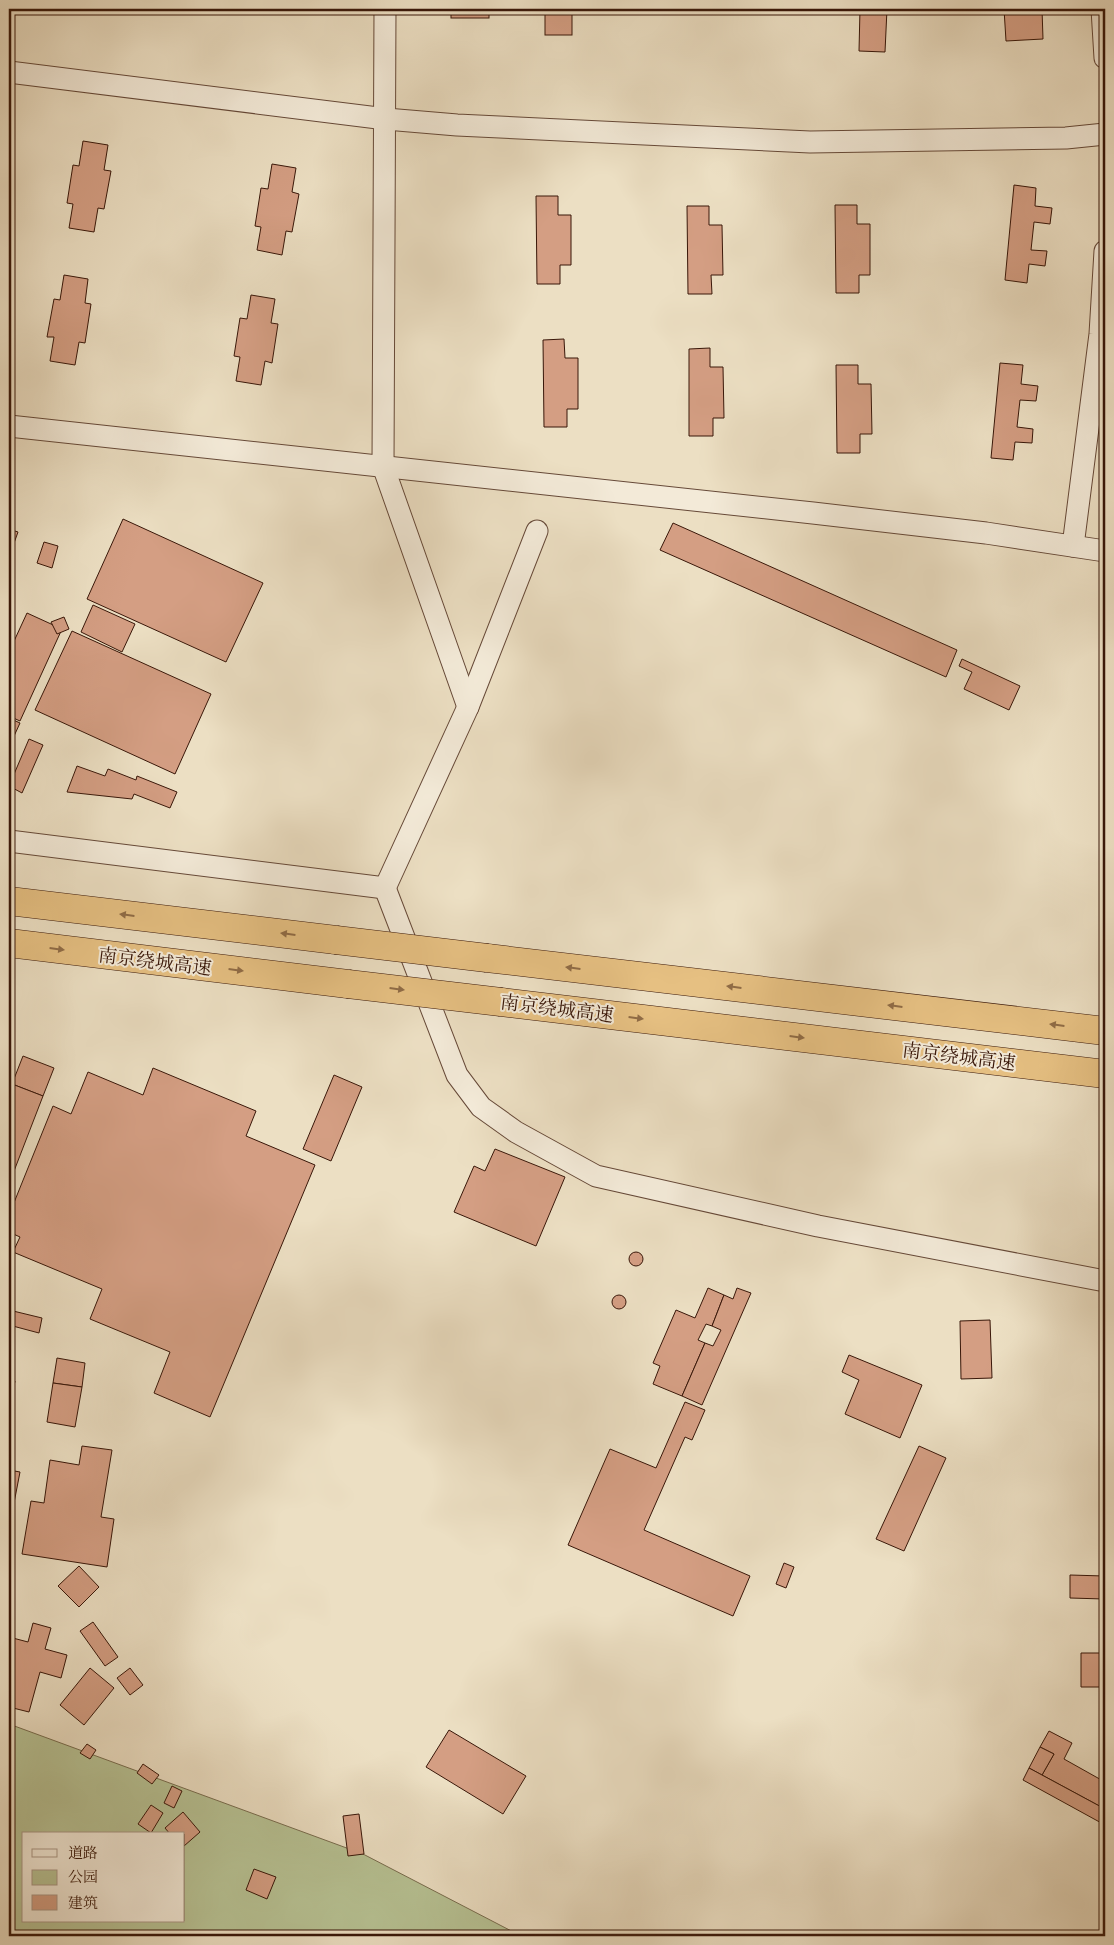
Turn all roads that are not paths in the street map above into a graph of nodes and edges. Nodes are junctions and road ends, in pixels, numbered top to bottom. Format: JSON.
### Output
{"nodes":[{"id":1,"x":385,"y":9,"type":"edge"},
{"id":2,"x":1102,"y":9,"type":"edge"},
{"id":3,"x":1105,"y":58,"type":"edge"},
{"id":4,"x":9,"y":72,"type":"edge"},
{"id":5,"x":386,"y":119,"type":"junction"},
{"id":6,"x":1105,"y":134,"type":"edge"},
{"id":7,"x":1105,"y":252,"type":"edge"},
{"id":8,"x":9,"y":426,"type":"edge"},
{"id":9,"x":383,"y":466,"type":"junction"},
{"id":10,"x":537,"y":531,"type":"dead end"},
{"id":11,"x":1073,"y":546,"type":"junction"},
{"id":12,"x":1105,"y":551,"type":"edge"},
{"id":13,"x":468,"y":707,"type":"junction"},
{"id":14,"x":9,"y":841,"type":"edge"},
{"id":15,"x":385,"y":888,"type":"junction"},
{"id":16,"x":9,"y":901,"type":"edge"},
{"id":17,"x":9,"y":943,"type":"edge"},
{"id":18,"x":1105,"y":1031,"type":"edge"},
{"id":19,"x":1105,"y":1074,"type":"edge"},
{"id":20,"x":1105,"y":1280,"type":"edge"}],
"edges":[{"from":1,"to":5,"type":"street"},
{"from":2,"to":3,"type":"street"},
{"from":4,"to":5,"type":"street"},
{"from":5,"to":6,"type":"street"},
{"from":5,"to":9,"type":"street"},
{"from":7,"to":11,"type":"street"},
{"from":8,"to":9,"type":"street"},
{"from":9,"to":11,"type":"street"},
{"from":9,"to":13,"type":"street"},
{"from":10,"to":13,"type":"street"},
{"from":11,"to":12,"type":"street"},
{"from":13,"to":15,"type":"street"},
{"from":14,"to":15,"type":"street"},
{"from":15,"to":20,"type":"street"},
{"from":18,"to":16,"type":"highway","one_way":true,"bridge":true},
{"from":17,"to":19,"type":"highway","name":"南京绕城高速","one_way":true,"bridge":true}]}
